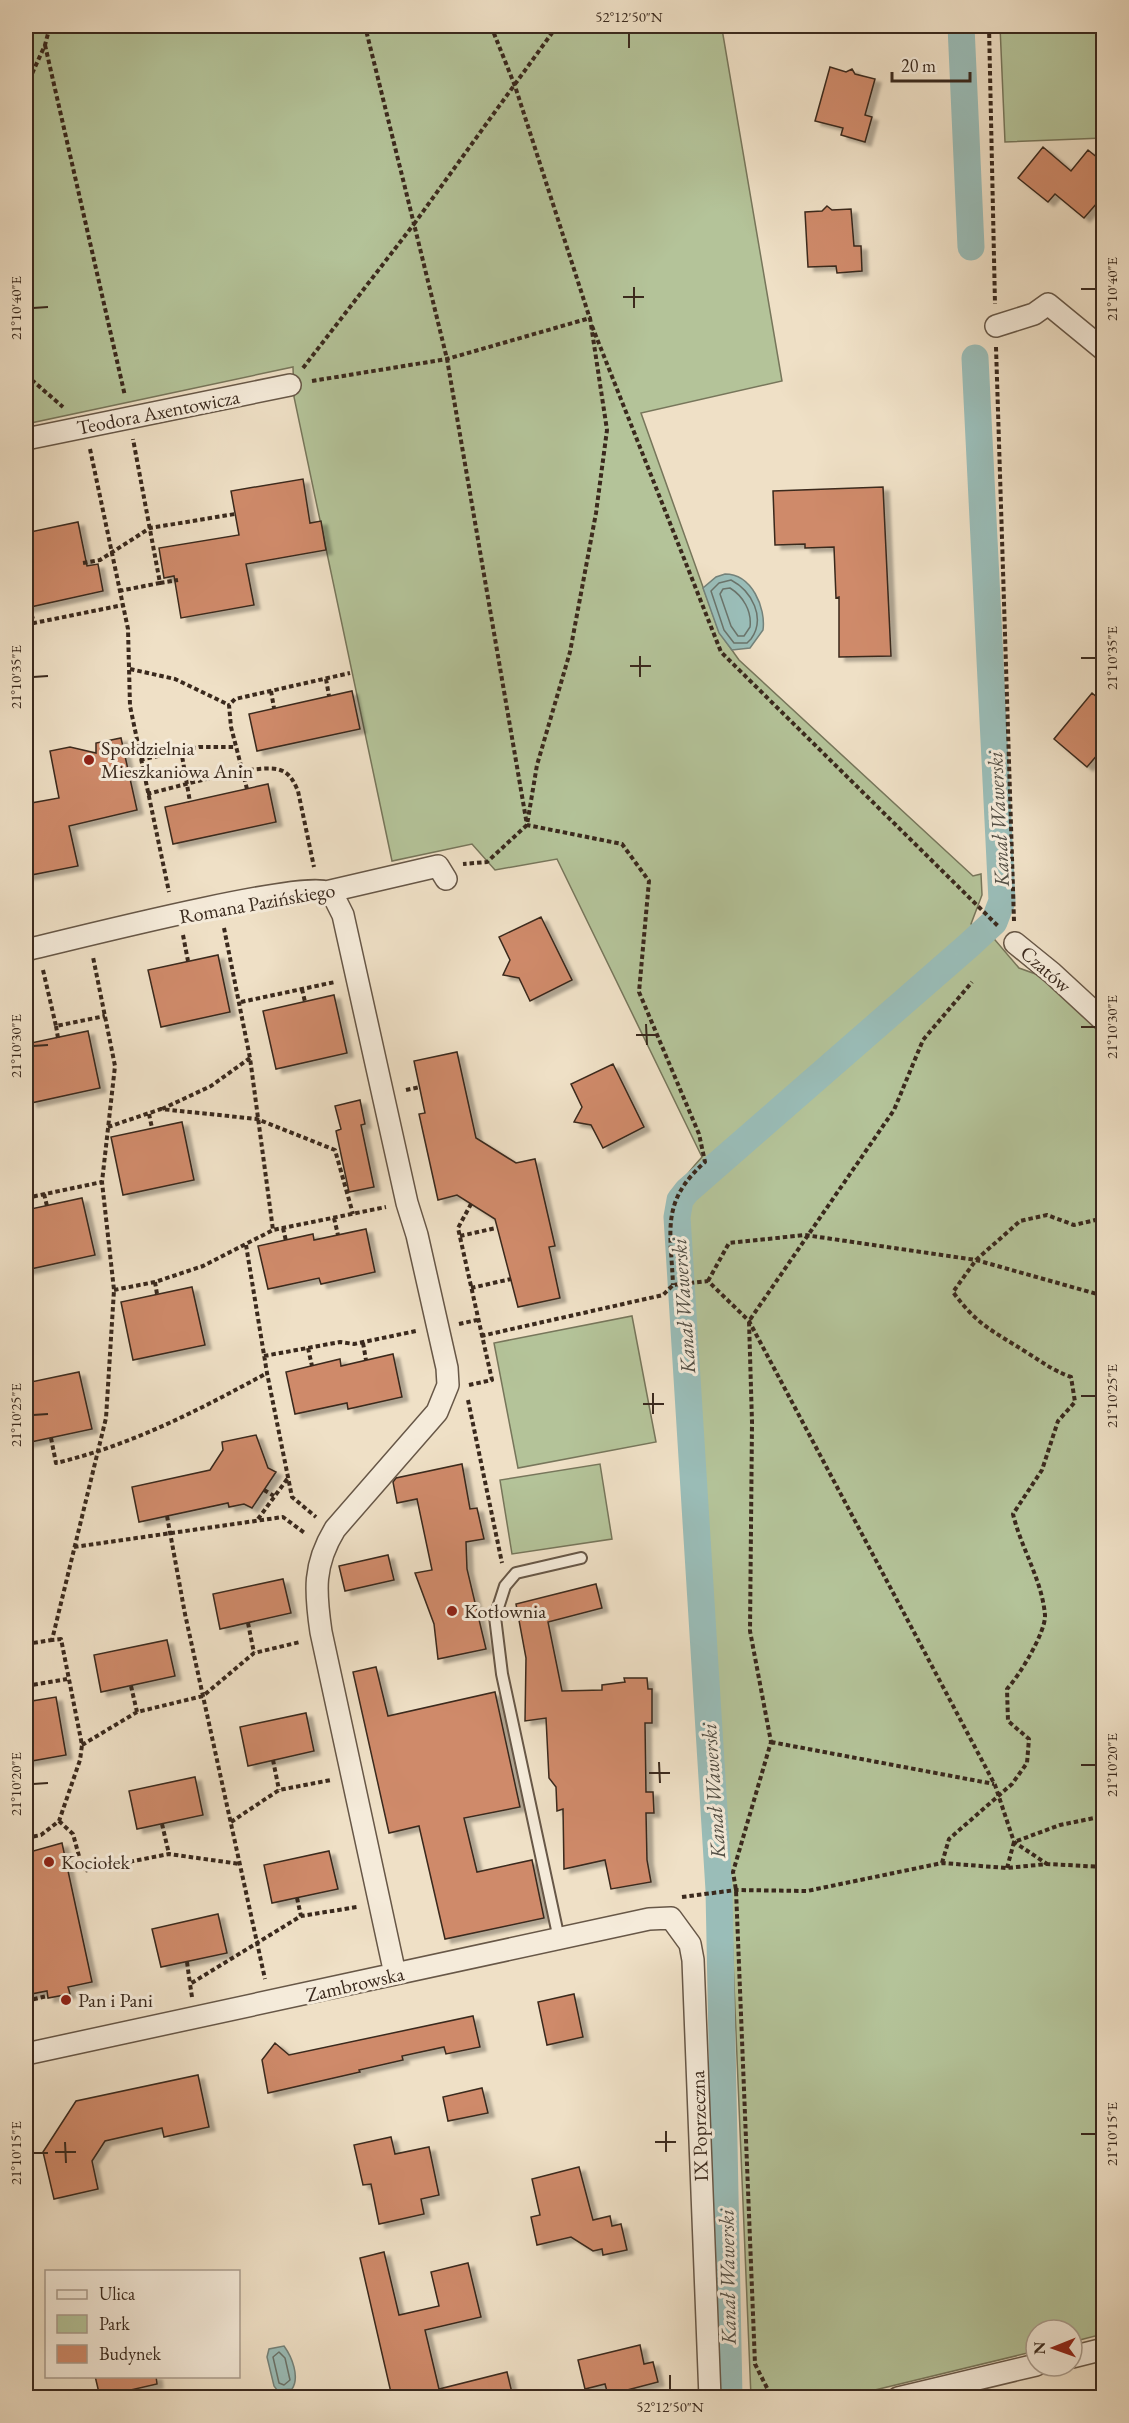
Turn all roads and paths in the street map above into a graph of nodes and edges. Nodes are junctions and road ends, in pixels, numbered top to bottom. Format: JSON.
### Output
{"nodes":[{"id":1,"x":50,"y":26,"type":"edge"},
{"id":2,"x":364,"y":26,"type":"edge"},
{"id":3,"x":491,"y":26,"type":"edge"},
{"id":4,"x":557,"y":26,"type":"edge"},
{"id":5,"x":989,"y":26,"type":"edge"},
{"id":6,"x":45,"y":45,"type":"junction"},
{"id":7,"x":515,"y":86,"type":"junction"},
{"id":8,"x":26,"y":87,"type":"edge"},
{"id":9,"x":414,"y":224,"type":"junction"},
{"id":10,"x":590,"y":318,"type":"junction"},
{"id":11,"x":996,"y":326,"type":"junction"},
{"id":12,"x":1104,"y":350,"type":"edge"},
{"id":13,"x":447,"y":359,"type":"junction"},
{"id":14,"x":26,"y":375,"type":"edge"},
{"id":15,"x":291,"y":385,"type":"junction"},
{"id":16,"x":130,"y":419,"type":"junction"},
{"id":17,"x":85,"y":427,"type":"junction"},
{"id":18,"x":26,"y":439,"type":"edge"},
{"id":19,"x":235,"y":514,"type":"dead end"},
{"id":20,"x":150,"y":528,"type":"junction"},
{"id":21,"x":111,"y":552,"type":"junction"},
{"id":22,"x":83,"y":563,"type":"dead end"},
{"id":23,"x":178,"y":580,"type":"dead end"},
{"id":24,"x":160,"y":583,"type":"junction"},
{"id":25,"x":119,"y":591,"type":"junction"},
{"id":26,"x":123,"y":605,"type":"junction"},
{"id":27,"x":26,"y":613,"type":"edge"},
{"id":28,"x":130,"y":669,"type":"junction"},
{"id":29,"x":350,"y":673,"type":"dead end"},
{"id":30,"x":326,"y":679,"type":"junction"},
{"id":31,"x":271,"y":691,"type":"junction"},
{"id":32,"x":329,"y":696,"type":"dead end"},
{"id":33,"x":229,"y":705,"type":"junction"},
{"id":34,"x":274,"y":708,"type":"dead end"},
{"id":35,"x":235,"y":747,"type":"junction"},
{"id":36,"x":181,"y":750,"type":"junction"},
{"id":37,"x":140,"y":759,"type":"junction"},
{"id":38,"x":242,"y":773,"type":"junction"},
{"id":39,"x":143,"y":775,"type":"junction"},
{"id":40,"x":122,"y":779,"type":"dead end"},
{"id":41,"x":187,"y":785,"type":"junction"},
{"id":42,"x":246,"y":789,"type":"dead end"},
{"id":43,"x":147,"y":794,"type":"junction"},
{"id":44,"x":190,"y":802,"type":"dead end"},
{"id":45,"x":527,"y":825,"type":"junction"},
{"id":46,"x":442,"y":873,"type":"joint"},
{"id":47,"x":322,"y":890,"type":"junction"},
{"id":48,"x":219,"y":907,"type":"junction"},
{"id":49,"x":174,"y":916,"type":"junction"},
{"id":50,"x":89,"y":936,"type":"junction"},
{"id":51,"x":1015,"y":943,"type":"junction"},
{"id":52,"x":32,"y":949,"type":"edge"},
{"id":53,"x":357,"y":977,"type":"junction"},
{"id":54,"x":972,"y":982,"type":"dead end"},
{"id":55,"x":302,"y":989,"type":"junction"},
{"id":56,"x":241,"y":1002,"type":"junction"},
{"id":57,"x":305,"y":1002,"type":"dead end"},
{"id":58,"x":105,"y":1016,"type":"junction"},
{"id":59,"x":1104,"y":1021,"type":"edge"},
{"id":60,"x":56,"y":1026,"type":"junction"},
{"id":61,"x":58,"y":1038,"type":"dead end"},
{"id":62,"x":250,"y":1058,"type":"junction"},
{"id":63,"x":161,"y":1109,"type":"junction"},
{"id":64,"x":149,"y":1114,"type":"junction"},
{"id":65,"x":257,"y":1119,"type":"junction"},
{"id":66,"x":108,"y":1127,"type":"junction"},
{"id":67,"x":153,"y":1128,"type":"dead end"},
{"id":68,"x":102,"y":1182,"type":"junction"},
{"id":69,"x":44,"y":1194,"type":"junction"},
{"id":70,"x":26,"y":1198,"type":"edge"},
{"id":71,"x":407,"y":1203,"type":"junction"},
{"id":72,"x":471,"y":1204,"type":"dead end"},
{"id":73,"x":47,"y":1206,"type":"dead end"},
{"id":74,"x":352,"y":1214,"type":"junction"},
{"id":75,"x":334,"y":1218,"type":"junction"},
{"id":76,"x":1104,"y":1218,"type":"edge"},
{"id":77,"x":283,"y":1228,"type":"junction"},
{"id":78,"x":496,"y":1228,"type":"dead end"},
{"id":79,"x":273,"y":1230,"type":"junction"},
{"id":80,"x":338,"y":1235,"type":"dead end"},
{"id":81,"x":805,"y":1235,"type":"junction"},
{"id":82,"x":460,"y":1236,"type":"junction"},
{"id":83,"x":285,"y":1240,"type":"dead end"},
{"id":84,"x":246,"y":1245,"type":"junction"},
{"id":85,"x":976,"y":1260,"type":"junction"},
{"id":86,"x":511,"y":1279,"type":"dead end"},
{"id":87,"x":708,"y":1281,"type":"junction"},
{"id":88,"x":155,"y":1282,"type":"junction"},
{"id":89,"x":673,"y":1285,"type":"junction"},
{"id":90,"x":471,"y":1288,"type":"junction"},
{"id":91,"x":114,"y":1290,"type":"junction"},
{"id":92,"x":157,"y":1294,"type":"dead end"},
{"id":93,"x":1104,"y":1296,"type":"edge"},
{"id":94,"x":477,"y":1320,"type":"junction"},
{"id":95,"x":749,"y":1321,"type":"junction"},
{"id":96,"x":439,"y":1328,"type":"junction"},
{"id":97,"x":481,"y":1336,"type":"junction"},
{"id":98,"x":363,"y":1342,"type":"junction"},
{"id":99,"x":308,"y":1348,"type":"junction"},
{"id":100,"x":264,"y":1356,"type":"junction"},
{"id":101,"x":366,"y":1360,"type":"dead end"},
{"id":102,"x":312,"y":1366,"type":"dead end"},
{"id":103,"x":267,"y":1373,"type":"junction"},
{"id":104,"x":456,"y":1388,"type":"junction"},
{"id":105,"x":51,"y":1438,"type":"dead end"},
{"id":106,"x":98,"y":1454,"type":"junction"},
{"id":107,"x":289,"y":1477,"type":"junction"},
{"id":108,"x":264,"y":1490,"type":"dead end"},
{"id":109,"x":274,"y":1496,"type":"junction"},
{"id":110,"x":167,"y":1516,"type":"dead end"},
{"id":111,"x":258,"y":1520,"type":"junction"},
{"id":112,"x":322,"y":1520,"type":"dead end"},
{"id":113,"x":170,"y":1534,"type":"junction"},
{"id":114,"x":311,"y":1538,"type":"dead end"},
{"id":115,"x":74,"y":1547,"type":"junction"},
{"id":116,"x":581,"y":1558,"type":"dead end"},
{"id":117,"x":506,"y":1585,"type":"junction"},
{"id":118,"x":248,"y":1623,"type":"dead end"},
{"id":119,"x":52,"y":1640,"type":"junction"},
{"id":120,"x":311,"y":1640,"type":"dead end"},
{"id":121,"x":26,"y":1644,"type":"edge"},
{"id":122,"x":254,"y":1653,"type":"junction"},
{"id":123,"x":67,"y":1679,"type":"junction"},
{"id":124,"x":26,"y":1686,"type":"edge"},
{"id":125,"x":131,"y":1686,"type":"dead end"},
{"id":126,"x":26,"y":1691,"type":"edge"},
{"id":127,"x":203,"y":1696,"type":"junction"},
{"id":128,"x":28,"y":1702,"type":"dead end"},
{"id":129,"x":137,"y":1712,"type":"junction"},
{"id":130,"x":771,"y":1742,"type":"junction"},
{"id":131,"x":82,"y":1745,"type":"junction"},
{"id":132,"x":273,"y":1760,"type":"dead end"},
{"id":133,"x":340,"y":1778,"type":"dead end"},
{"id":134,"x":995,"y":1785,"type":"junction"},
{"id":135,"x":279,"y":1790,"type":"junction"},
{"id":136,"x":998,"y":1796,"type":"junction"},
{"id":137,"x":1104,"y":1816,"type":"edge"},
{"id":138,"x":59,"y":1821,"type":"junction"},
{"id":139,"x":231,"y":1822,"type":"junction"},
{"id":140,"x":162,"y":1824,"type":"dead end"},
{"id":141,"x":26,"y":1839,"type":"edge"},
{"id":142,"x":1014,"y":1842,"type":"junction"},
{"id":143,"x":169,"y":1854,"type":"junction"},
{"id":144,"x":942,"y":1863,"type":"junction"},
{"id":145,"x":240,"y":1864,"type":"junction"},
{"id":146,"x":1047,"y":1864,"type":"junction"},
{"id":147,"x":1104,"y":1867,"type":"edge"},
{"id":148,"x":1007,"y":1868,"type":"junction"},
{"id":149,"x":736,"y":1890,"type":"junction"},
{"id":150,"x":703,"y":1894,"type":"dead end"},
{"id":151,"x":297,"y":1898,"type":"dead end"},
{"id":152,"x":358,"y":1907,"type":"dead end"},
{"id":153,"x":301,"y":1916,"type":"junction"},
{"id":154,"x":681,"y":1928,"type":"joint"},
{"id":155,"x":559,"y":1939,"type":"junction"},
{"id":156,"x":258,"y":1944,"type":"junction"},
{"id":157,"x":187,"y":1962,"type":"dead end"},
{"id":158,"x":395,"y":1974,"type":"junction"},
{"id":159,"x":190,"y":1984,"type":"junction"},
{"id":160,"x":47,"y":1996,"type":"dead end"},
{"id":161,"x":26,"y":2001,"type":"edge"},
{"id":162,"x":269,"y":2003,"type":"junction"},
{"id":163,"x":196,"y":2018,"type":"junction"},
{"id":164,"x":26,"y":2054,"type":"edge"},
{"id":165,"x":1104,"y":2349,"type":"edge"},
{"id":166,"x":1084,"y":2353,"type":"edge"},
{"id":167,"x":1024,"y":2368,"type":"edge"},
{"id":168,"x":767,"y":2388,"type":"dead end"},
{"id":169,"x":711,"y":2397,"type":"edge"},
{"id":170,"x":898,"y":2397,"type":"edge"}],
"edges":[{"from":1,"to":6,"type":"path"},
{"from":2,"to":9,"type":"path"},
{"from":3,"to":7,"type":"path"},
{"from":4,"to":7,"type":"path"},
{"from":5,"to":11,"type":"path"},
{"from":6,"to":8,"type":"path"},
{"from":6,"to":16,"type":"path"},
{"from":7,"to":9,"type":"path"},
{"from":7,"to":10,"type":"path"},
{"from":9,"to":13,"type":"path"},
{"from":9,"to":15,"type":"path"},
{"from":10,"to":13,"type":"path"},
{"from":10,"to":45,"type":"path"},
{"from":10,"to":51,"type":"path"},
{"from":11,"to":12,"type":"street"},
{"from":11,"to":51,"type":"path"},
{"from":13,"to":15,"type":"path"},
{"from":13,"to":45,"type":"path"},
{"from":14,"to":17,"type":"path"},
{"from":15,"to":16,"type":"street","name":"Teodora Axentowicza"},
{"from":16,"to":17,"type":"street","name":"Teodora Axentowicza"},
{"from":16,"to":20,"type":"path"},
{"from":17,"to":18,"type":"street","name":"Teodora Axentowicza"},
{"from":17,"to":21,"type":"path"},
{"from":19,"to":20,"type":"path"},
{"from":20,"to":21,"type":"path"},
{"from":20,"to":24,"type":"path"},
{"from":21,"to":22,"type":"path"},
{"from":21,"to":25,"type":"path"},
{"from":23,"to":24,"type":"path"},
{"from":24,"to":25,"type":"path"},
{"from":25,"to":26,"type":"path"},
{"from":26,"to":27,"type":"path"},
{"from":26,"to":28,"type":"path"},
{"from":28,"to":33,"type":"path"},
{"from":28,"to":37,"type":"path"},
{"from":29,"to":30,"type":"path"},
{"from":30,"to":31,"type":"path"},
{"from":30,"to":32,"type":"path"},
{"from":31,"to":33,"type":"path"},
{"from":31,"to":34,"type":"path"},
{"from":33,"to":35,"type":"path"},
{"from":35,"to":36,"type":"path"},
{"from":35,"to":38,"type":"path"},
{"from":36,"to":37,"type":"path"},
{"from":36,"to":41,"type":"path"},
{"from":37,"to":39,"type":"path"},
{"from":38,"to":41,"type":"path"},
{"from":38,"to":42,"type":"path"},
{"from":38,"to":47,"type":"path"},
{"from":39,"to":40,"type":"path"},
{"from":39,"to":43,"type":"path"},
{"from":41,"to":43,"type":"path"},
{"from":41,"to":44,"type":"path"},
{"from":43,"to":49,"type":"path"},
{"from":45,"to":46,"type":"path"},
{"from":45,"to":89,"type":"path"},
{"from":46,"to":47,"type":"street","name":"Romana Pazińskiego"},
{"from":47,"to":48,"type":"street","name":"Romana Pazińskiego"},
{"from":47,"to":53,"type":"street"},
{"from":48,"to":49,"type":"street","name":"Romana Pazińskiego"},
{"from":48,"to":56,"type":"path"},
{"from":49,"to":50,"type":"street","name":"Romana Pazińskiego"},
{"from":50,"to":52,"type":"street","name":"Romana Pazińskiego"},
{"from":50,"to":58,"type":"path"},
{"from":51,"to":59,"type":"street","name":"Czatów"},
{"from":52,"to":60,"type":"path"},
{"from":53,"to":55,"type":"path"},
{"from":53,"to":71,"type":"street"},
{"from":54,"to":81,"type":"path"},
{"from":55,"to":56,"type":"path"},
{"from":55,"to":57,"type":"path"},
{"from":56,"to":62,"type":"path"},
{"from":58,"to":60,"type":"path"},
{"from":58,"to":66,"type":"path"},
{"from":60,"to":61,"type":"path"},
{"from":62,"to":63,"type":"path"},
{"from":62,"to":65,"type":"path"},
{"from":63,"to":64,"type":"path"},
{"from":63,"to":65,"type":"path"},
{"from":64,"to":66,"type":"path"},
{"from":64,"to":67,"type":"path"},
{"from":65,"to":74,"type":"path"},
{"from":65,"to":79,"type":"path"},
{"from":66,"to":68,"type":"path"},
{"from":68,"to":69,"type":"path"},
{"from":68,"to":91,"type":"path"},
{"from":69,"to":70,"type":"path"},
{"from":69,"to":73,"type":"path"},
{"from":71,"to":74,"type":"path"},
{"from":71,"to":96,"type":"street"},
{"from":72,"to":82,"type":"path"},
{"from":74,"to":75,"type":"path"},
{"from":75,"to":77,"type":"path"},
{"from":75,"to":80,"type":"path"},
{"from":76,"to":85,"type":"path"},
{"from":77,"to":79,"type":"path"},
{"from":77,"to":83,"type":"path"},
{"from":78,"to":82,"type":"path"},
{"from":79,"to":84,"type":"path"},
{"from":81,"to":85,"type":"path"},
{"from":81,"to":87,"type":"path"},
{"from":81,"to":95,"type":"path"},
{"from":82,"to":90,"type":"path"},
{"from":84,"to":88,"type":"path"},
{"from":84,"to":100,"type":"path"},
{"from":85,"to":93,"type":"path"},
{"from":85,"to":136,"type":"path"},
{"from":86,"to":90,"type":"path"},
{"from":87,"to":89,"type":"path"},
{"from":87,"to":95,"type":"path"},
{"from":88,"to":91,"type":"path"},
{"from":88,"to":92,"type":"path"},
{"from":89,"to":97,"type":"path"},
{"from":90,"to":94,"type":"path"},
{"from":91,"to":106,"type":"path"},
{"from":94,"to":96,"type":"path"},
{"from":94,"to":97,"type":"path"},
{"from":95,"to":130,"type":"path"},
{"from":95,"to":134,"type":"path"},
{"from":96,"to":98,"type":"path"},
{"from":96,"to":104,"type":"street"},
{"from":97,"to":104,"type":"path"},
{"from":98,"to":99,"type":"path"},
{"from":98,"to":101,"type":"path"},
{"from":99,"to":100,"type":"path"},
{"from":99,"to":102,"type":"path"},
{"from":100,"to":103,"type":"path"},
{"from":103,"to":106,"type":"path"},
{"from":103,"to":107,"type":"path"},
{"from":104,"to":117,"type":"path"},
{"from":104,"to":158,"type":"street"},
{"from":105,"to":106,"type":"path"},
{"from":106,"to":115,"type":"path"},
{"from":107,"to":109,"type":"path"},
{"from":107,"to":112,"type":"path"},
{"from":108,"to":109,"type":"path"},
{"from":109,"to":111,"type":"path"},
{"from":110,"to":113,"type":"path"},
{"from":111,"to":113,"type":"path"},
{"from":111,"to":114,"type":"path"},
{"from":113,"to":115,"type":"path"},
{"from":113,"to":127,"type":"path"},
{"from":115,"to":119,"type":"path"},
{"from":116,"to":117,"type":"lane"},
{"from":117,"to":155,"type":"lane"},
{"from":118,"to":122,"type":"path"},
{"from":119,"to":121,"type":"path"},
{"from":119,"to":123,"type":"path"},
{"from":120,"to":122,"type":"path"},
{"from":122,"to":127,"type":"path"},
{"from":123,"to":124,"type":"path"},
{"from":123,"to":131,"type":"path"},
{"from":125,"to":129,"type":"path"},
{"from":126,"to":128,"type":"path"},
{"from":127,"to":129,"type":"path"},
{"from":127,"to":139,"type":"path"},
{"from":129,"to":131,"type":"path"},
{"from":130,"to":134,"type":"path"},
{"from":130,"to":149,"type":"path"},
{"from":131,"to":138,"type":"path"},
{"from":132,"to":135,"type":"path"},
{"from":133,"to":135,"type":"path"},
{"from":134,"to":136,"type":"path"},
{"from":135,"to":139,"type":"path"},
{"from":136,"to":142,"type":"path"},
{"from":136,"to":144,"type":"path"},
{"from":137,"to":142,"type":"path"},
{"from":138,"to":141,"type":"path"},
{"from":138,"to":143,"type":"path"},
{"from":139,"to":145,"type":"path"},
{"from":140,"to":143,"type":"path"},
{"from":142,"to":146,"type":"path"},
{"from":142,"to":148,"type":"path"},
{"from":143,"to":145,"type":"path"},
{"from":144,"to":148,"type":"path"},
{"from":144,"to":149,"type":"path"},
{"from":145,"to":156,"type":"path"},
{"from":146,"to":147,"type":"path"},
{"from":146,"to":148,"type":"path"},
{"from":149,"to":150,"type":"path"},
{"from":149,"to":168,"type":"path"},
{"from":151,"to":153,"type":"path"},
{"from":152,"to":153,"type":"path"},
{"from":153,"to":156,"type":"path"},
{"from":154,"to":155,"type":"street","name":"Zambrowska"},
{"from":154,"to":169,"type":"street","name":"IX Poprzeczna"},
{"from":155,"to":158,"type":"street","name":"Zambrowska"},
{"from":156,"to":159,"type":"path"},
{"from":156,"to":162,"type":"path"},
{"from":157,"to":159,"type":"path"},
{"from":158,"to":162,"type":"street","name":"Zambrowska"},
{"from":159,"to":163,"type":"path"},
{"from":160,"to":161,"type":"path"},
{"from":162,"to":163,"type":"street","name":"Zambrowska"},
{"from":163,"to":164,"type":"street","name":"Zambrowska"},
{"from":165,"to":166,"type":"street"},
{"from":167,"to":170,"type":"street"}]}
